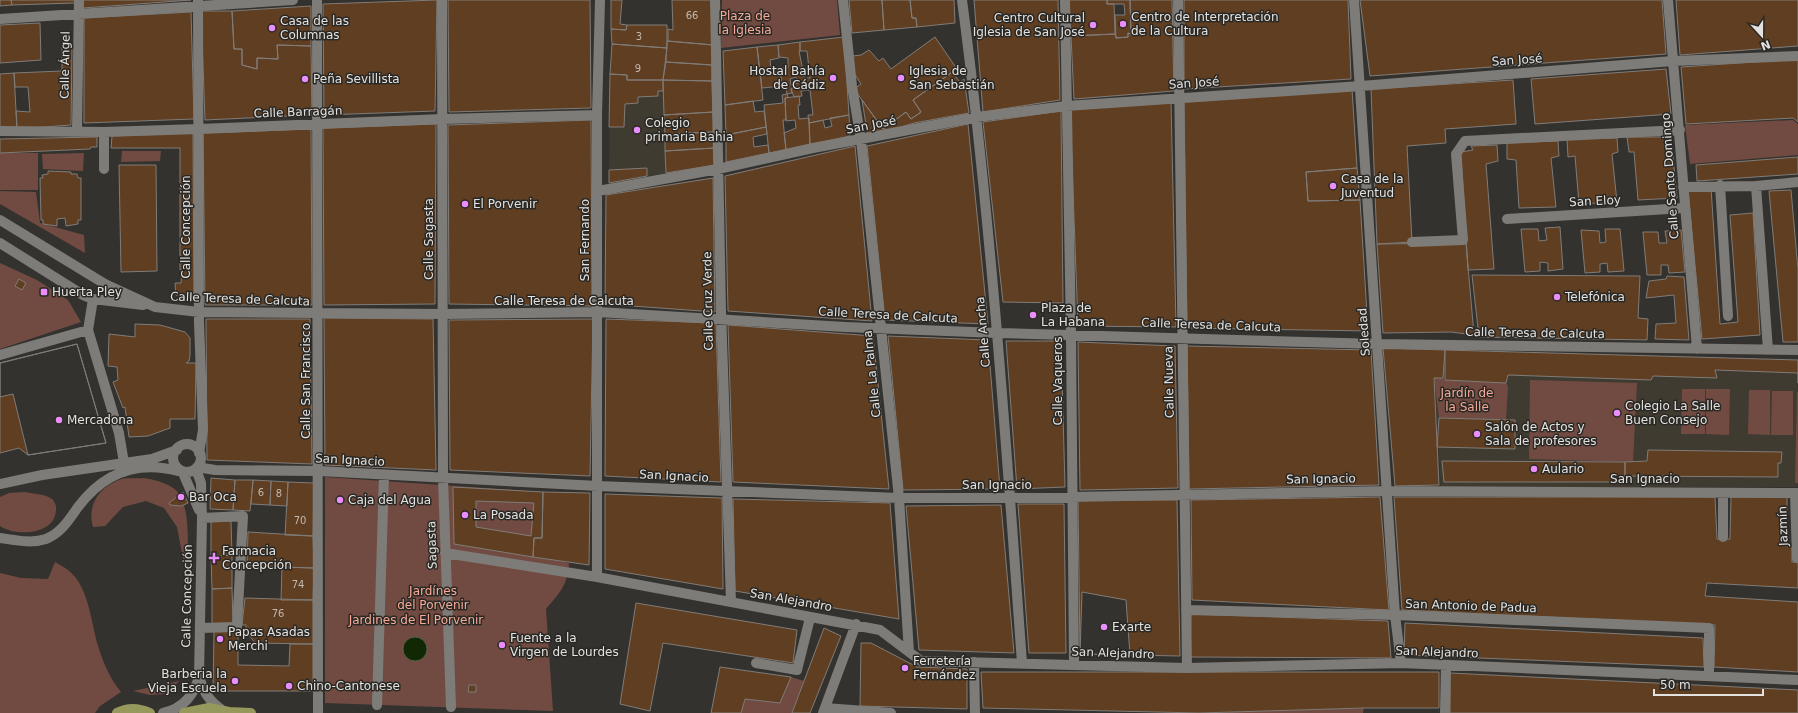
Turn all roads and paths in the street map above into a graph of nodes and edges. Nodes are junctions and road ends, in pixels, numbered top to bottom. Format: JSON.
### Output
{"nodes":[{"id":1,"x":79,"y":0,"type":"edge"},
{"id":2,"x":293,"y":0,"type":"edge"},
{"id":3,"x":317,"y":0,"type":"edge"},
{"id":4,"x":442,"y":0,"type":"edge"},
{"id":5,"x":600,"y":0,"type":"edge"},
{"id":6,"x":715,"y":0,"type":"edge"},
{"id":7,"x":843,"y":0,"type":"edge"},
{"id":8,"x":962,"y":0,"type":"edge"},
{"id":9,"x":1065,"y":0,"type":"edge"},
{"id":10,"x":1178,"y":0,"type":"edge"},
{"id":11,"x":1354,"y":0,"type":"edge"},
{"id":12,"x":1668,"y":0,"type":"edge"},
{"id":13,"x":198,"y":4,"type":"edge"},
{"id":14,"x":79,"y":15,"type":"junction"},
{"id":15,"x":0,"y":19,"type":"edge"},
{"id":16,"x":1798,"y":56,"type":"edge"},
{"id":17,"x":1673,"y":61,"type":"junction"},
{"id":18,"x":1361,"y":86,"type":"junction"},
{"id":19,"x":1178,"y":97,"type":"junction"},
{"id":20,"x":1066,"y":106,"type":"junction"},
{"id":21,"x":597,"y":115,"type":"junction"},
{"id":22,"x":977,"y":117,"type":"junction"},
{"id":23,"x":443,"y":119,"type":"junction"},
{"id":24,"x":317,"y":124,"type":"junction"},
{"id":25,"x":199,"y":129,"type":"junction"},
{"id":26,"x":77,"y":130,"type":"junction"},
{"id":27,"x":1680,"y":130,"type":"junction"},
{"id":28,"x":0,"y":131,"type":"edge"},
{"id":29,"x":104,"y":132,"type":"junction"},
{"id":30,"x":861,"y":140,"type":"junction"},
{"id":31,"x":104,"y":169,"type":"dead end"},
{"id":32,"x":718,"y":170,"type":"junction"},
{"id":33,"x":1798,"y":182,"type":"edge"},
{"id":34,"x":1720,"y":185,"type":"junction"},
{"id":35,"x":1756,"y":186,"type":"junction"},
{"id":36,"x":1683,"y":187,"type":"junction"},
{"id":37,"x":598,"y":190,"type":"junction"},
{"id":38,"x":1684,"y":208,"type":"junction"},
{"id":39,"x":1506,"y":218,"type":"dead end"},
{"id":40,"x":0,"y":220,"type":"edge"},
{"id":41,"x":1412,"y":242,"type":"dead end"},
{"id":42,"x":0,"y":243,"type":"edge"},
{"id":43,"x":93,"y":298,"type":"junction"},
{"id":44,"x":154,"y":307,"type":"junction"},
{"id":45,"x":200,"y":312,"type":"junction"},
{"id":46,"x":598,"y":312,"type":"junction"},
{"id":47,"x":318,"y":314,"type":"junction"},
{"id":48,"x":442,"y":314,"type":"junction"},
{"id":49,"x":1728,"y":316,"type":"dead end"},
{"id":50,"x":722,"y":319,"type":"junction"},
{"id":51,"x":880,"y":329,"type":"junction"},
{"id":52,"x":88,"y":330,"type":"junction"},
{"id":53,"x":996,"y":333,"type":"junction"},
{"id":54,"x":1071,"y":334,"type":"junction"},
{"id":55,"x":1182,"y":338,"type":"junction"},
{"id":56,"x":1378,"y":344,"type":"junction"},
{"id":57,"x":1698,"y":349,"type":"junction"},
{"id":58,"x":1768,"y":350,"type":"junction"},
{"id":59,"x":1798,"y":350,"type":"edge"},
{"id":60,"x":0,"y":355,"type":"edge"},
{"id":61,"x":176,"y":450,"type":"junction"},
{"id":62,"x":199,"y":453,"type":"junction"},
{"id":63,"x":152,"y":459,"type":"junction"},
{"id":64,"x":124,"y":463,"type":"junction"},
{"id":65,"x":197,"y":468,"type":"junction"},
{"id":66,"x":178,"y":469,"type":"junction"},
{"id":67,"x":319,"y":471,"type":"junction"},
{"id":68,"x":384,"y":475,"type":"junction"},
{"id":69,"x":443,"y":478,"type":"junction"},
{"id":70,"x":0,"y":484,"type":"edge"},
{"id":71,"x":598,"y":486,"type":"junction"},
{"id":72,"x":1387,"y":490,"type":"junction"},
{"id":73,"x":727,"y":492,"type":"junction"},
{"id":74,"x":1723,"y":493,"type":"junction"},
{"id":75,"x":1797,"y":493,"type":"edge"},
{"id":76,"x":1184,"y":495,"type":"junction"},
{"id":77,"x":1071,"y":497,"type":"junction"},
{"id":78,"x":899,"y":498,"type":"junction"},
{"id":79,"x":1010,"y":498,"type":"junction"},
{"id":80,"x":202,"y":518,"type":"junction"},
{"id":81,"x":1723,"y":537,"type":"dead end"},
{"id":82,"x":1,"y":538,"type":"edge"},
{"id":83,"x":445,"y":553,"type":"junction"},
{"id":84,"x":1797,"y":558,"type":"dead end"},
{"id":85,"x":597,"y":577,"type":"junction"},
{"id":86,"x":731,"y":602,"type":"junction"},
{"id":87,"x":1186,"y":610,"type":"junction"},
{"id":88,"x":1395,"y":615,"type":"junction"},
{"id":89,"x":810,"y":618,"type":"junction"},
{"id":90,"x":856,"y":624,"type":"junction"},
{"id":91,"x":200,"y":628,"type":"junction"},
{"id":92,"x":909,"y":652,"type":"junction"},
{"id":93,"x":974,"y":662,"type":"junction"},
{"id":94,"x":1022,"y":663,"type":"junction"},
{"id":95,"x":1401,"y":663,"type":"junction"},
{"id":96,"x":756,"y":664,"type":"dead end"},
{"id":97,"x":1074,"y":665,"type":"junction"},
{"id":98,"x":1446,"y":665,"type":"junction"},
{"id":99,"x":1187,"y":668,"type":"junction"},
{"id":100,"x":1708,"y":675,"type":"junction"},
{"id":101,"x":199,"y":676,"type":"junction"},
{"id":102,"x":1798,"y":680,"type":"edge"},
{"id":103,"x":377,"y":705,"type":"dead end"},
{"id":104,"x":451,"y":707,"type":"dead end"},
{"id":105,"x":824,"y":710,"type":"edge"},
{"id":106,"x":225,"y":711,"type":"edge"},
{"id":107,"x":873,"y":712,"type":"edge"},
{"id":108,"x":117,"y":713,"type":"edge"},
{"id":109,"x":150,"y":713,"type":"edge"},
{"id":110,"x":163,"y":713,"type":"edge"},
{"id":111,"x":184,"y":713,"type":"edge"},
{"id":112,"x":251,"y":713,"type":"edge"},
{"id":113,"x":318,"y":713,"type":"edge"},
{"id":114,"x":891,"y":713,"type":"edge"},
{"id":115,"x":975,"y":713,"type":"edge"},
{"id":116,"x":1445,"y":713,"type":"edge"}],
"edges":[{"from":1,"to":14,"type":"street","name":"Calle Ángel"},
{"from":2,"to":13,"type":"street"},
{"from":3,"to":24,"type":"street","name":"Calle San Francisco"},
{"from":4,"to":23,"type":"street","name":"Calle Sagasta"},
{"from":5,"to":21,"type":"street","name":"San Fernando"},
{"from":6,"to":32,"type":"street","name":"Calle Cruz Verde"},
{"from":7,"to":30,"type":"street","name":"Calle La Palma"},
{"from":8,"to":22,"type":"street","name":"Calle Ancha"},
{"from":9,"to":20,"type":"street","name":"Calle Vaqueros"},
{"from":10,"to":19,"type":"street","name":"Calle Nueva"},
{"from":11,"to":18,"type":"street","name":"Soledad"},
{"from":12,"to":17,"type":"street","name":"Calle Santo Domingo"},
{"from":13,"to":14,"type":"street"},
{"from":13,"to":25,"type":"street","name":"Calle Concepción"},
{"from":14,"to":15,"type":"street"},
{"from":14,"to":26,"type":"street","name":"Calle Ángel"},
{"from":16,"to":17,"type":"street","name":"San José"},
{"from":17,"to":18,"type":"street","name":"San José"},
{"from":17,"to":27,"type":"street","name":"Calle Santo Domingo"},
{"from":18,"to":19,"type":"street","name":"San José"},
{"from":18,"to":56,"type":"street","name":"Soledad"},
{"from":19,"to":20,"type":"street","name":"San José"},
{"from":19,"to":55,"type":"street","name":"Calle Nueva"},
{"from":20,"to":22,"type":"street","name":"San José"},
{"from":20,"to":54,"type":"street","name":"Calle Vaqueros"},
{"from":21,"to":23,"type":"street","name":"Calle Barragán"},
{"from":21,"to":37,"type":"street","name":"San Fernando"},
{"from":22,"to":30,"type":"street","name":"San José"},
{"from":22,"to":53,"type":"street","name":"Calle Ancha"},
{"from":23,"to":24,"type":"street","name":"Calle Barragán"},
{"from":23,"to":48,"type":"street","name":"Calle Sagasta"},
{"from":24,"to":25,"type":"street","name":"Calle Barragán"},
{"from":24,"to":47,"type":"street","name":"Calle San Francisco"},
{"from":25,"to":29,"type":"street","name":"Calle Barragán"},
{"from":25,"to":45,"type":"street","name":"Calle Concepción"},
{"from":26,"to":28,"type":"street","name":"Calle Barragán"},
{"from":26,"to":29,"type":"street","name":"Calle Barragán"},
{"from":27,"to":36,"type":"street","name":"Calle Santo Domingo"},
{"from":27,"to":41,"type":"street"},
{"from":29,"to":31,"type":"street"},
{"from":30,"to":32,"type":"street","name":"San José"},
{"from":30,"to":51,"type":"street","name":"Calle La Palma"},
{"from":32,"to":37,"type":"street","name":"San José"},
{"from":32,"to":50,"type":"street","name":"Calle Cruz Verde"},
{"from":33,"to":35,"type":"street"},
{"from":34,"to":35,"type":"street"},
{"from":34,"to":36,"type":"street"},
{"from":34,"to":49,"type":"street"},
{"from":35,"to":58,"type":"street"},
{"from":36,"to":38,"type":"street","name":"Calle Santo Domingo"},
{"from":37,"to":46,"type":"street","name":"San Fernando"},
{"from":38,"to":39,"type":"street","name":"San Eloy"},
{"from":38,"to":57,"type":"street","name":"Calle Santo Domingo"},
{"from":40,"to":44,"type":"street","name":"Calle Teresa de Calcuta"},
{"from":42,"to":43,"type":"street"},
{"from":43,"to":44,"type":"street"},
{"from":43,"to":52,"type":"street"},
{"from":44,"to":45,"type":"street","name":"Calle Teresa de Calcuta"},
{"from":45,"to":47,"type":"street","name":"Calle Teresa de Calcuta"},
{"from":45,"to":62,"type":"street","name":"Calle Concepción"},
{"from":46,"to":48,"type":"street","name":"Calle Teresa de Calcuta"},
{"from":46,"to":50,"type":"street","name":"Calle Teresa de Calcuta"},
{"from":46,"to":71,"type":"street","name":"San Fernando"},
{"from":47,"to":48,"type":"street","name":"Calle Teresa de Calcuta"},
{"from":47,"to":67,"type":"street","name":"Calle San Francisco"},
{"from":48,"to":69,"type":"street","name":"Calle Sagasta"},
{"from":50,"to":51,"type":"street","name":"Calle Teresa de Calcuta"},
{"from":50,"to":73,"type":"street","name":"Calle Cruz Verde"},
{"from":51,"to":53,"type":"street","name":"Calle Teresa de Calcuta"},
{"from":51,"to":78,"type":"street","name":"Calle La Palma"},
{"from":52,"to":60,"type":"street"},
{"from":52,"to":64,"type":"street"},
{"from":53,"to":54,"type":"street","name":"Calle Teresa de Calcuta"},
{"from":53,"to":79,"type":"street","name":"Calle Ancha"},
{"from":54,"to":55,"type":"street","name":"Calle Teresa de Calcuta"},
{"from":54,"to":77,"type":"street","name":"Calle Vaqueros"},
{"from":55,"to":56,"type":"street","name":"Calle Teresa de Calcuta"},
{"from":55,"to":76,"type":"street","name":"Calle Nueva"},
{"from":56,"to":57,"type":"street","name":"Calle Teresa de Calcuta"},
{"from":56,"to":72,"type":"street","name":"Soledad"},
{"from":57,"to":58,"type":"street","name":"Calle Teresa de Calcuta"},
{"from":58,"to":59,"type":"street","name":"Calle Teresa de Calcuta"},
{"from":61,"to":62,"type":"street"},
{"from":61,"to":63,"type":"street"},
{"from":61,"to":66,"type":"street"},
{"from":62,"to":65,"type":"street"},
{"from":63,"to":64,"type":"street"},
{"from":63,"to":66,"type":"street"},
{"from":64,"to":70,"type":"street"},
{"from":65,"to":66,"type":"street"},
{"from":65,"to":67,"type":"street","name":"San Ignacio"},
{"from":65,"to":80,"type":"street","name":"Calle Concepción"},
{"from":66,"to":80,"type":"street","name":"Calle Concepción"},
{"from":66,"to":82,"type":"street"},
{"from":67,"to":68,"type":"street","name":"San Ignacio"},
{"from":67,"to":113,"type":"street","name":"Calle San Francisco"},
{"from":68,"to":69,"type":"street","name":"San Ignacio"},
{"from":68,"to":103,"type":"street"},
{"from":69,"to":71,"type":"street","name":"San Ignacio"},
{"from":69,"to":83,"type":"street","name":"Sagasta"},
{"from":71,"to":73,"type":"street","name":"San Ignacio"},
{"from":71,"to":85,"type":"street","name":"San Fernando"},
{"from":72,"to":74,"type":"street","name":"San Ignacio"},
{"from":72,"to":76,"type":"street","name":"San Ignacio"},
{"from":72,"to":88,"type":"street","name":"Soledad"},
{"from":73,"to":78,"type":"street","name":"San Ignacio"},
{"from":73,"to":86,"type":"street","name":"Calle Cruz Verde"},
{"from":74,"to":75,"type":"street","name":"San Ignacio"},
{"from":74,"to":81,"type":"street"},
{"from":75,"to":84,"type":"street","name":"Jazmín"},
{"from":76,"to":77,"type":"street","name":"San Ignacio"},
{"from":76,"to":87,"type":"street","name":"Calle Nueva"},
{"from":77,"to":79,"type":"street","name":"San Ignacio"},
{"from":77,"to":97,"type":"street","name":"Calle Vaqueros"},
{"from":78,"to":79,"type":"street","name":"San Ignacio"},
{"from":78,"to":92,"type":"street","name":"Calle La Palma"},
{"from":79,"to":94,"type":"street","name":"Calle Ancha"},
{"from":80,"to":91,"type":"street","name":"Calle Concepción"},
{"from":80,"to":91,"type":"street"},
{"from":83,"to":85,"type":"street","name":"San Alejandro"},
{"from":83,"to":104,"type":"street","name":"Sagasta"},
{"from":85,"to":86,"type":"street","name":"San Alejandro"},
{"from":86,"to":89,"type":"street","name":"San Alejandro"},
{"from":87,"to":88,"type":"street","name":"San Antonio de Padua"},
{"from":87,"to":99,"type":"street","name":"Calle Nueva"},
{"from":88,"to":95,"type":"street","name":"Soledad"},
{"from":88,"to":100,"type":"street","name":"San Antonio de Padua"},
{"from":89,"to":90,"type":"street","name":"San Alejandro"},
{"from":89,"to":96,"type":"street"},
{"from":90,"to":92,"type":"street","name":"San Alejandro"},
{"from":90,"to":105,"type":"street"},
{"from":91,"to":101,"type":"street","name":"Calle Concepción"},
{"from":92,"to":93,"type":"street","name":"San Alejandro"},
{"from":93,"to":94,"type":"street","name":"San Alejandro"},
{"from":93,"to":115,"type":"street"},
{"from":94,"to":97,"type":"street","name":"San Alejandro"},
{"from":95,"to":98,"type":"street","name":"San Alejandro"},
{"from":95,"to":99,"type":"street","name":"San Alejandro"},
{"from":97,"to":99,"type":"street","name":"San Alejandro"},
{"from":98,"to":100,"type":"street","name":"San Alejandro"},
{"from":98,"to":116,"type":"street"},
{"from":100,"to":102,"type":"street","name":"San Alejandro"},
{"from":101,"to":106,"type":"street","name":"Calle Concepción"},
{"from":101,"to":110,"type":"street","name":"Calle Concepción"},
{"from":105,"to":107,"type":"street"},
{"from":106,"to":111,"type":"main road"},
{"from":106,"to":112,"type":"main road"},
{"from":107,"to":114,"type":"street"},
{"from":108,"to":109,"type":"main road"}]}
